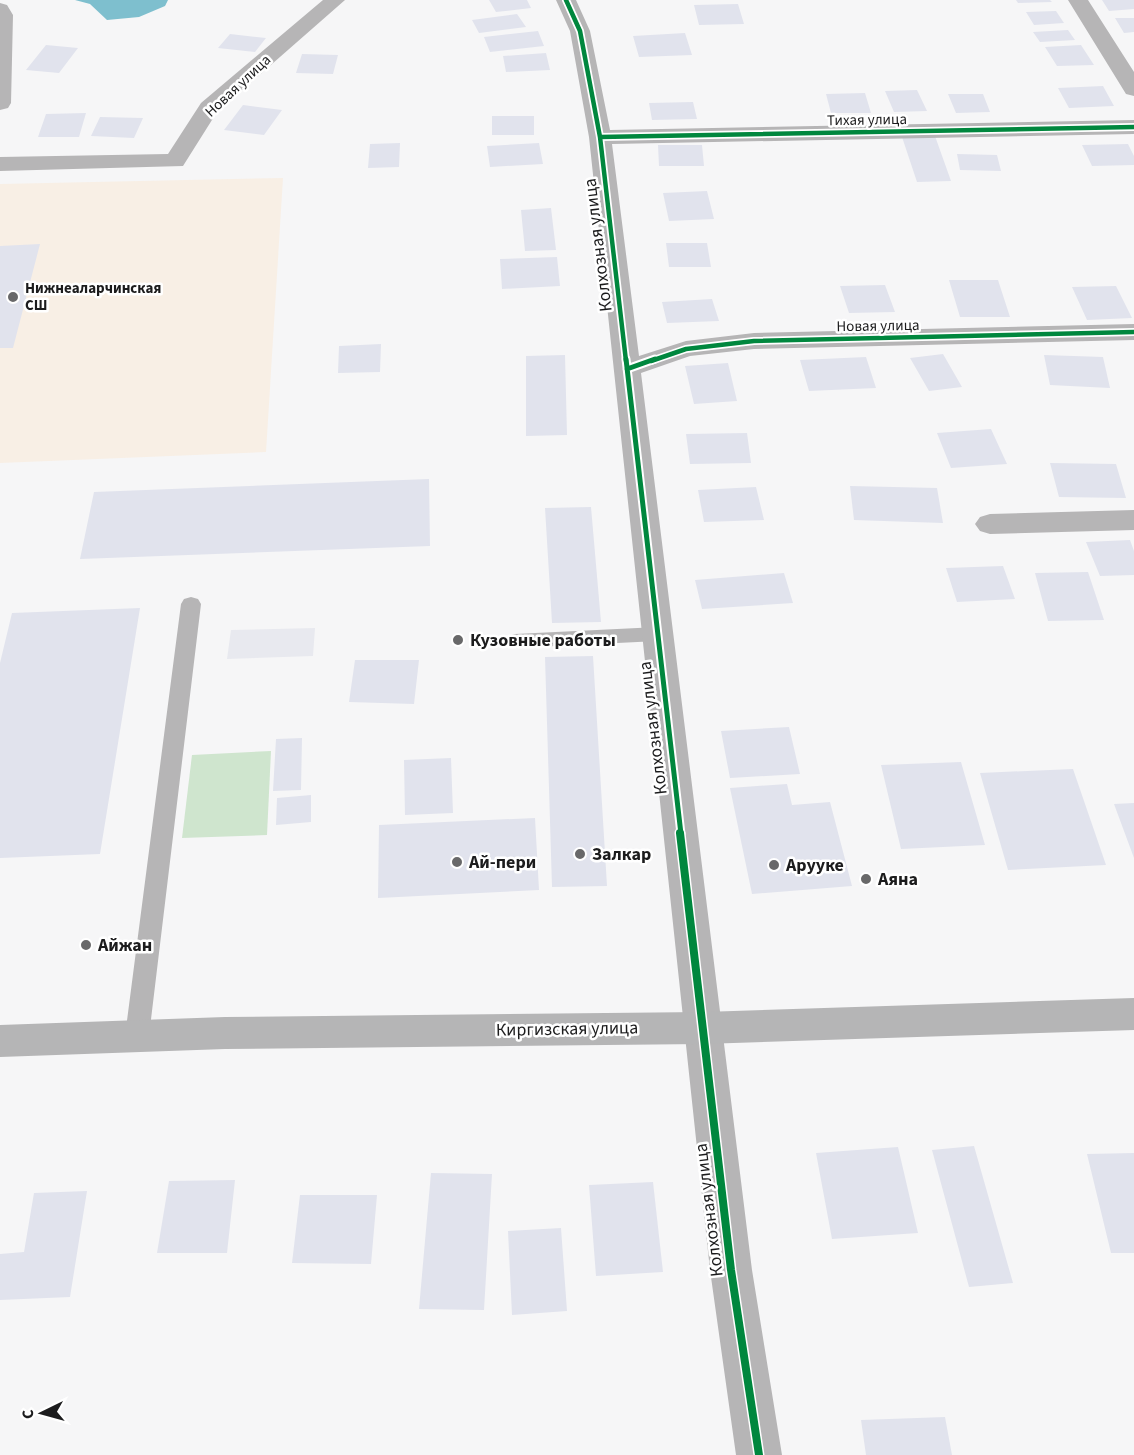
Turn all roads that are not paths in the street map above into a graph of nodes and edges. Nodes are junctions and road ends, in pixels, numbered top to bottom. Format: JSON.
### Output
{"nodes":[{"id":1,"x":335,"y":0,"type":"edge"},
{"id":2,"x":566,"y":0,"type":"edge"},
{"id":3,"x":1078,"y":0,"type":"edge"},
{"id":4,"x":0,"y":9,"type":"edge"},
{"id":5,"x":1134,"y":89,"type":"edge"},
{"id":6,"x":0,"y":103,"type":"edge"},
{"id":7,"x":1134,"y":127,"type":"edge"},
{"id":8,"x":600,"y":136,"type":"junction"},
{"id":9,"x":0,"y":164,"type":"edge"},
{"id":10,"x":1134,"y":332,"type":"edge"},
{"id":11,"x":627,"y":369,"type":"junction"},
{"id":12,"x":1134,"y":520,"type":"edge"},
{"id":13,"x":990,"y":524,"type":"dead end"},
{"id":14,"x":191,"y":604,"type":"dead end"},
{"id":15,"x":658,"y":634,"type":"junction"},
{"id":16,"x":515,"y":641,"type":"dead end"},
{"id":17,"x":1134,"y":1014,"type":"edge"},
{"id":18,"x":703,"y":1028,"type":"junction"},
{"id":19,"x":137,"y":1036,"type":"junction"},
{"id":20,"x":0,"y":1041,"type":"edge"},
{"id":21,"x":759,"y":1455,"type":"edge"}],
"edges":[{"from":1,"to":9,"type":"street","name":"Новая улица"},
{"from":2,"to":8,"type":"street","name":"Колхозная улица"},
{"from":3,"to":5,"type":"street"},
{"from":4,"to":6,"type":"street"},
{"from":7,"to":8,"type":"street","name":"Тихая улица"},
{"from":8,"to":11,"type":"street","name":"Колхозная улица"},
{"from":10,"to":11,"type":"street","name":"Новая улица"},
{"from":11,"to":15,"type":"street","name":"Колхозная улица"},
{"from":12,"to":13,"type":"street"},
{"from":14,"to":19,"type":"lane"},
{"from":15,"to":16,"type":"lane"},
{"from":15,"to":18,"type":"street","name":"Колхозная улица"},
{"from":17,"to":18,"type":"main road","name":"Киргизская улица"},
{"from":18,"to":19,"type":"main road","name":"Киргизская улица"},
{"from":18,"to":21,"type":"street","name":"Колхозная улица"},
{"from":19,"to":20,"type":"main road","name":"Киргизская улица"}]}
